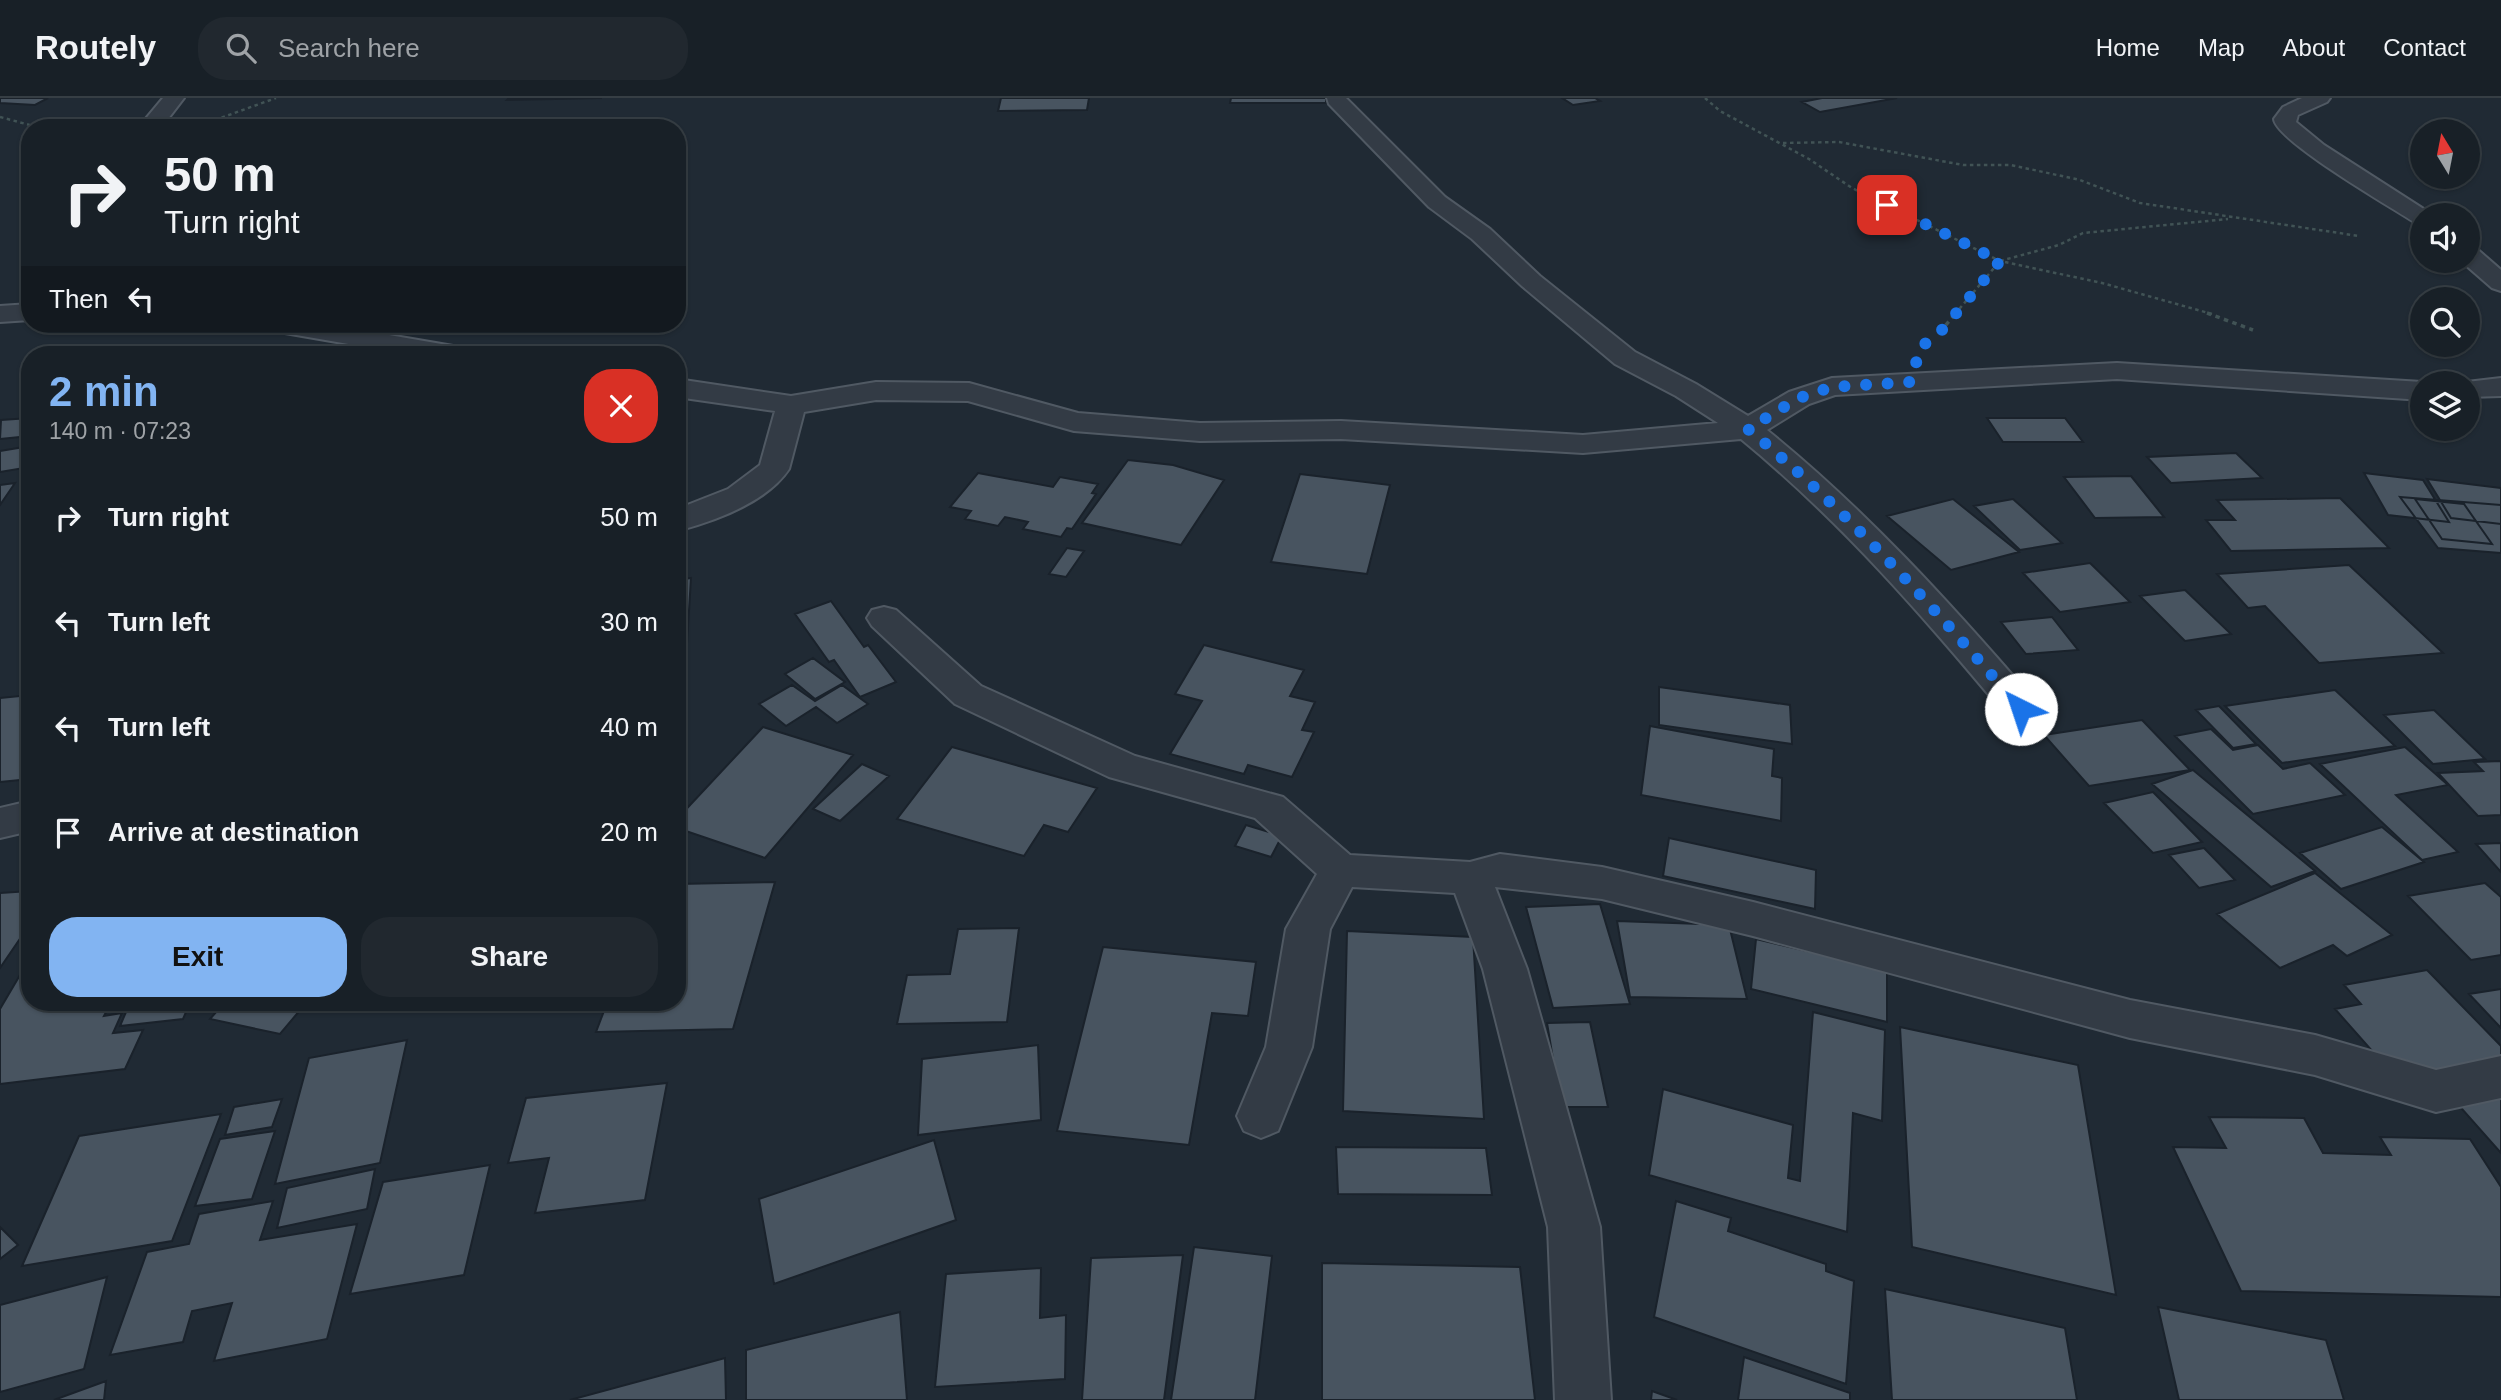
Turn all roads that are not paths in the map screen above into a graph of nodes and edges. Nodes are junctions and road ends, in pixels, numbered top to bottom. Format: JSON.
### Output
{"nodes":[{"id":1,"x":174,"y":98,"type":"edge"},
{"id":2,"x":2320,"y":98,"type":"edge"},
{"id":3,"x":1336,"y":100,"type":"dead end"},
{"id":4,"x":156,"y":119,"type":"edge"},
{"id":5,"x":2410,"y":208,"type":"edge"},
{"id":6,"x":2480,"y":252,"type":"edge"},
{"id":7,"x":2501,"y":283,"type":"edge"},
{"id":8,"x":21,"y":313,"type":"edge"},
{"id":9,"x":0,"y":314,"type":"edge"},
{"id":10,"x":331,"y":333,"type":"edge"},
{"id":11,"x":407,"y":346,"type":"edge"},
{"id":12,"x":2501,"y":387,"type":"edge"},
{"id":13,"x":2480,"y":388,"type":"edge"},
{"id":14,"x":686,"y":389,"type":"edge"},
{"id":15,"x":2410,"y":390,"type":"edge"},
{"id":16,"x":791,"y":405,"type":"junction"},
{"id":17,"x":1748,"y":429,"type":"junction"},
{"id":18,"x":686,"y":517,"type":"edge"},
{"id":19,"x":884,"y":618,"type":"dead end"},
{"id":20,"x":2021,"y":709,"type":"dead end"},
{"id":21,"x":21,"y":818,"type":"edge"},
{"id":22,"x":0,"y":823,"type":"edge"},
{"id":23,"x":1340,"y":870,"type":"junction"},
{"id":24,"x":1470,"y":878,"type":"junction"},
{"id":25,"x":2501,"y":1077,"type":"edge"},
{"id":26,"x":1261,"y":1116,"type":"dead end"},
{"id":27,"x":1583,"y":1400,"type":"edge"}],
"edges":[{"from":1,"to":4,"type":"street"},
{"from":2,"to":5,"type":"street"},
{"from":3,"to":17,"type":"street"},
{"from":6,"to":7,"type":"street"},
{"from":8,"to":9,"type":"street"},
{"from":10,"to":11,"type":"street"},
{"from":12,"to":13,"type":"street"},
{"from":14,"to":16,"type":"street"},
{"from":15,"to":17,"type":"street"},
{"from":16,"to":17,"type":"street"},
{"from":16,"to":18,"type":"street"},
{"from":17,"to":20,"type":"street"},
{"from":19,"to":23,"type":"street"},
{"from":21,"to":22,"type":"street"},
{"from":23,"to":24,"type":"street"},
{"from":23,"to":26,"type":"street"},
{"from":24,"to":25,"type":"street"},
{"from":24,"to":27,"type":"street"}]}
